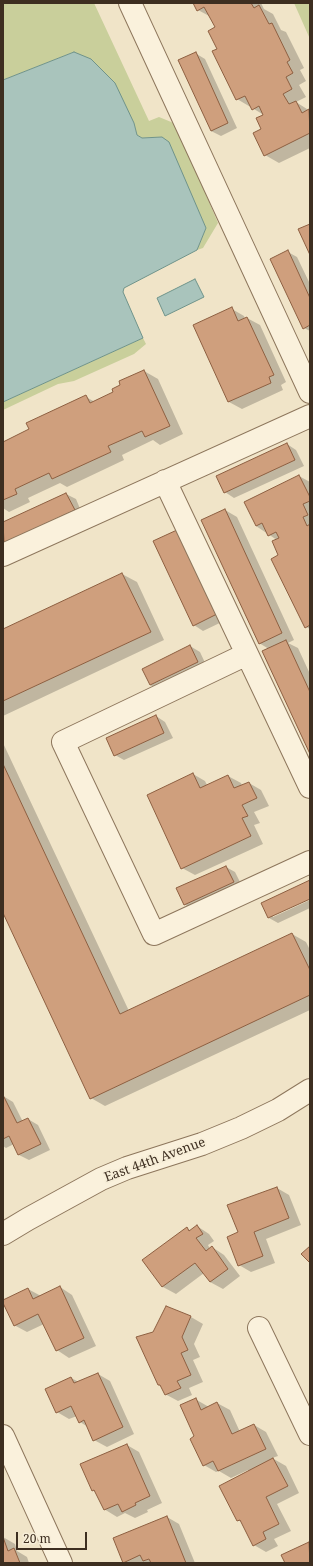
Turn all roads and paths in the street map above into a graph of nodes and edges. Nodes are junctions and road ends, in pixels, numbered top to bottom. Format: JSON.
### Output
{"nodes":[{"id":1,"x":130,"y":3,"type":"edge"},
{"id":2,"x":310,"y":392,"type":"edge"},
{"id":3,"x":310,"y":416,"type":"edge"},
{"id":4,"x":165,"y":481,"type":"junction"},
{"id":5,"x":3,"y":555,"type":"edge"},
{"id":6,"x":247,"y":654,"type":"junction"},
{"id":7,"x":310,"y":787,"type":"edge"},
{"id":8,"x":310,"y":862,"type":"edge"},
{"id":9,"x":310,"y":1090,"type":"edge"},
{"id":10,"x":3,"y":1234,"type":"edge"},
{"id":11,"x":259,"y":1328,"type":"dead end"},
{"id":12,"x":310,"y":1434,"type":"edge"},
{"id":13,"x":5,"y":1445,"type":"edge"},
{"id":14,"x":61,"y":1563,"type":"edge"}],
"edges":[{"from":1,"to":2,"type":"street"},
{"from":3,"to":4,"type":"street"},
{"from":4,"to":5,"type":"street"},
{"from":4,"to":6,"type":"street"},
{"from":6,"to":7,"type":"street"},
{"from":6,"to":8,"type":"street"},
{"from":9,"to":10,"type":"street","name":"East 44th Avenue"},
{"from":11,"to":12,"type":"street"},
{"from":13,"to":14,"type":"street"}]}
